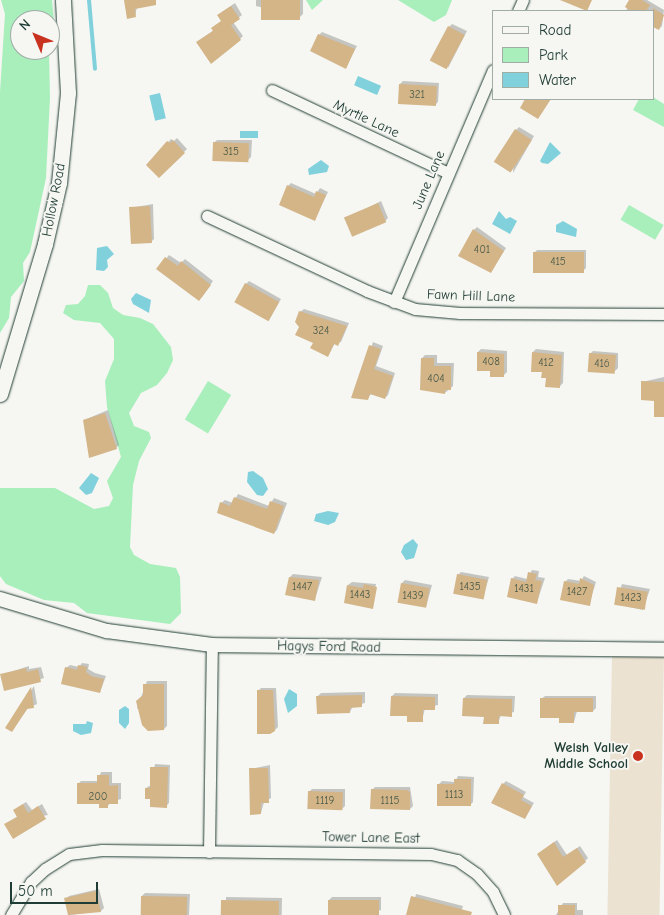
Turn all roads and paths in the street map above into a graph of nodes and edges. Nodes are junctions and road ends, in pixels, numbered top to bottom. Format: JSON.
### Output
{"nodes":[{"id":1,"x":64,"y":0,"type":"edge"},
{"id":2,"x":492,"y":72,"type":"edge"},
{"id":3,"x":272,"y":90,"type":"dead end"},
{"id":4,"x":448,"y":173,"type":"junction"},
{"id":5,"x":207,"y":216,"type":"dead end"},
{"id":6,"x":394,"y":302,"type":"junction"},
{"id":7,"x":664,"y":314,"type":"edge"},
{"id":8,"x":0,"y":394,"type":"edge"},
{"id":9,"x":0,"y":600,"type":"edge"},
{"id":10,"x":212,"y":645,"type":"junction"},
{"id":11,"x":664,"y":650,"type":"edge"},
{"id":12,"x":209,"y":852,"type":"junction"},
{"id":13,"x":11,"y":915,"type":"edge"},
{"id":14,"x":504,"y":915,"type":"edge"}],
"edges":[{"from":1,"to":8,"type":"main road","name":"Hollow Road"},
{"from":2,"to":4,"type":"street","name":"June Lane"},
{"from":3,"to":4,"type":"street","name":"Myrtle Lane"},
{"from":4,"to":6,"type":"street","name":"June Lane"},
{"from":5,"to":6,"type":"street","name":"Fawn Hill Lane"},
{"from":6,"to":7,"type":"street","name":"Fawn Hill Lane"},
{"from":9,"to":10,"type":"street","name":"Hagys Ford Road"},
{"from":10,"to":11,"type":"street","name":"Hagys Ford Road"},
{"from":10,"to":12,"type":"street"},
{"from":12,"to":13,"type":"street","name":"Tower Lane East"},
{"from":12,"to":14,"type":"street","name":"Tower Lane East"}]}
